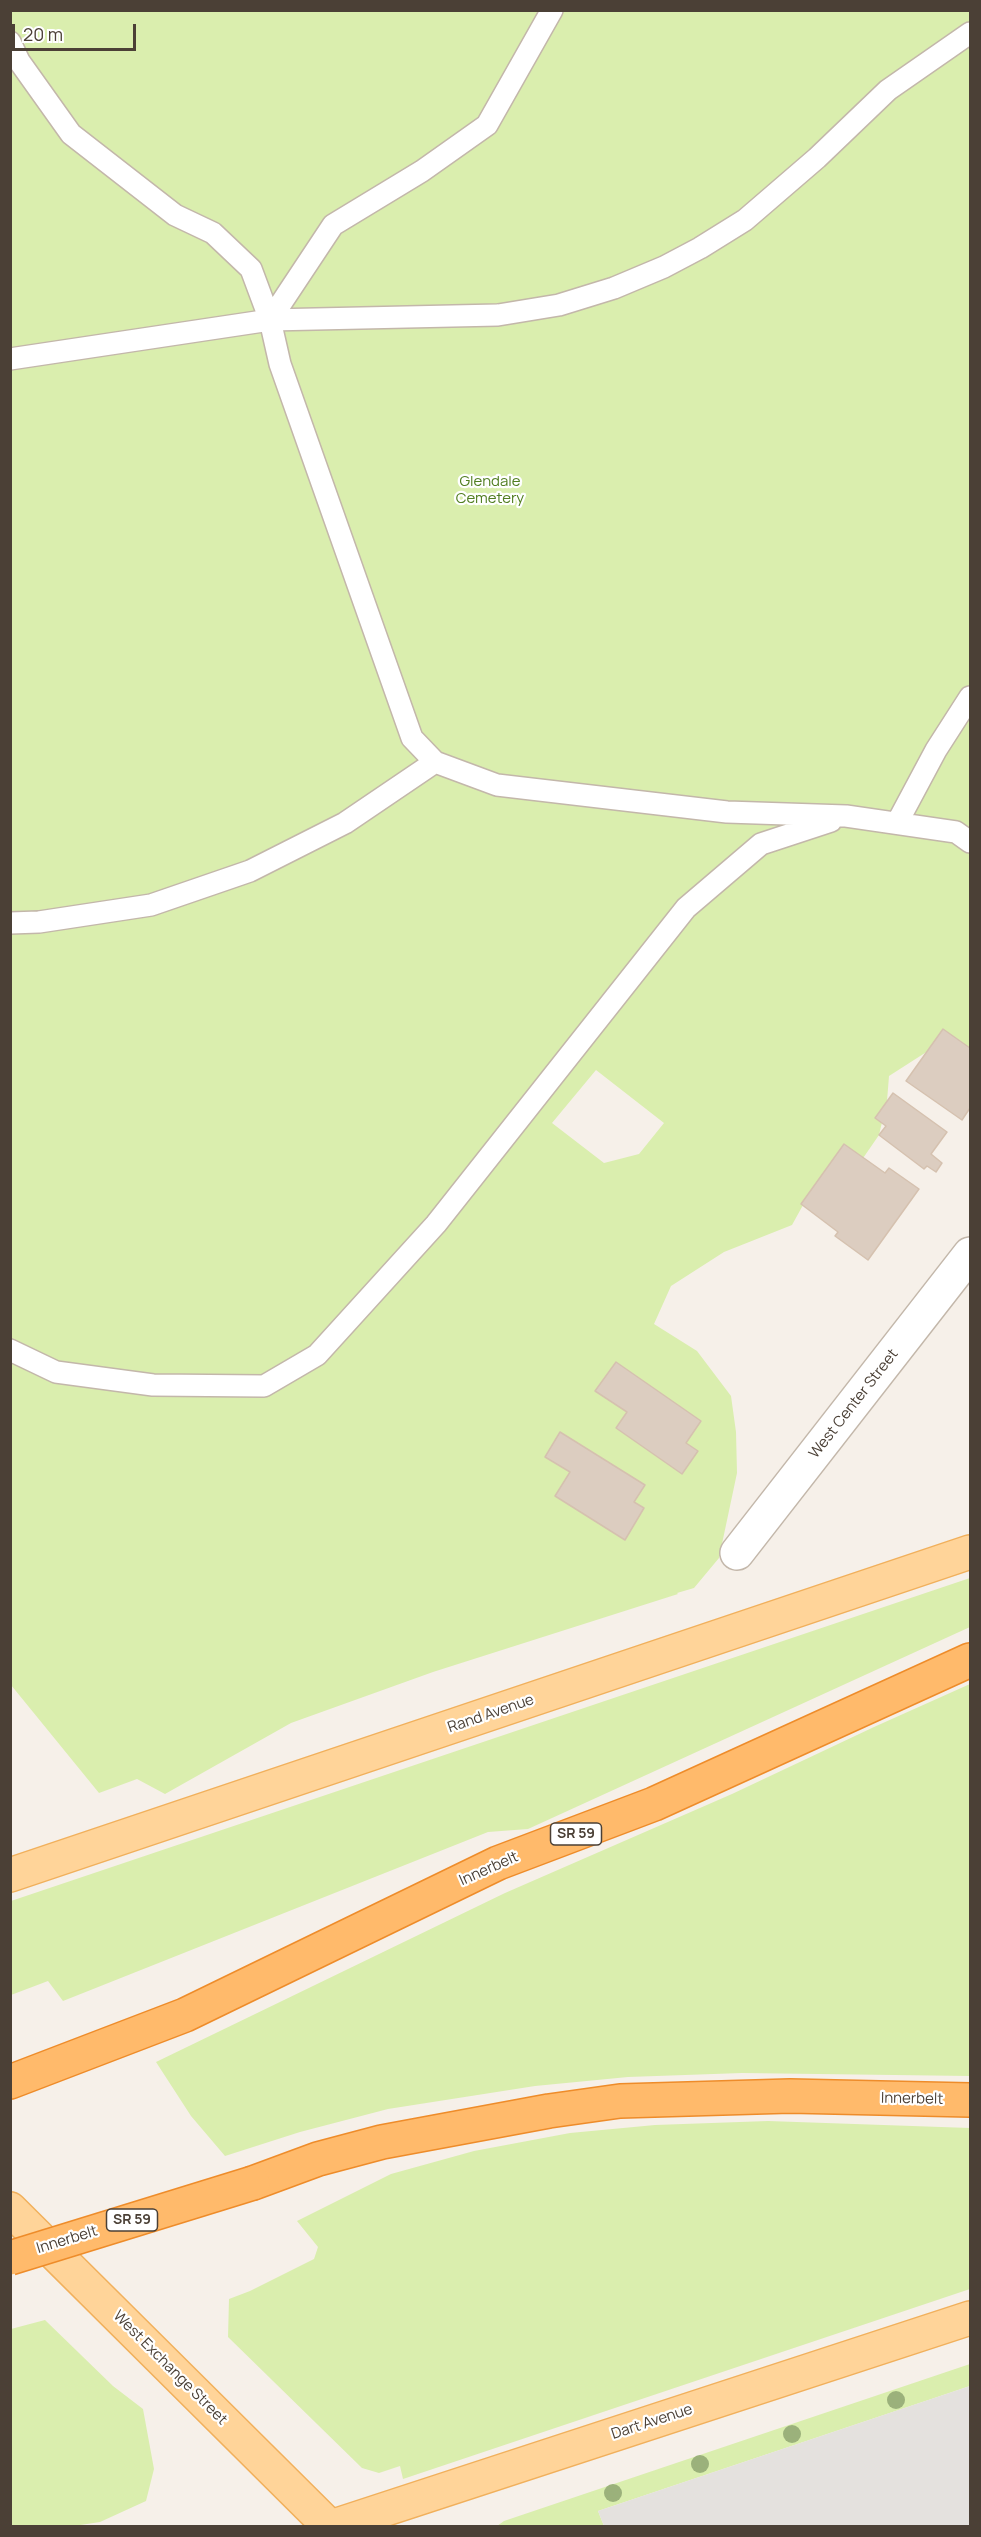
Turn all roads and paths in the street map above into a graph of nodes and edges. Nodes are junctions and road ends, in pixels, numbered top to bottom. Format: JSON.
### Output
{"nodes":[{"id":1,"x":552,"y":10,"type":"edge"},
{"id":2,"x":970,"y":33,"type":"edge"},
{"id":3,"x":10,"y":42,"type":"edge"},
{"id":4,"x":270,"y":320,"type":"junction"},
{"id":5,"x":10,"y":359,"type":"edge"},
{"id":6,"x":970,"y":697,"type":"edge"},
{"id":7,"x":435,"y":762,"type":"junction"},
{"id":8,"x":846,"y":816,"type":"junction"},
{"id":9,"x":897,"y":824,"type":"junction"},
{"id":10,"x":970,"y":842,"type":"edge"},
{"id":11,"x":10,"y":923,"type":"edge"},
{"id":12,"x":970,"y":1254,"type":"edge"},
{"id":13,"x":10,"y":1350,"type":"edge"},
{"id":14,"x":970,"y":1552,"type":"edge"},
{"id":15,"x":737,"y":1553,"type":"dead end"},
{"id":16,"x":970,"y":1660,"type":"edge"},
{"id":17,"x":10,"y":1875,"type":"edge"},
{"id":18,"x":10,"y":2082,"type":"edge"},
{"id":19,"x":970,"y":2100,"type":"edge"},
{"id":20,"x":10,"y":2209,"type":"edge"},
{"id":21,"x":10,"y":2258,"type":"edge"},
{"id":22,"x":970,"y":2318,"type":"edge"},
{"id":23,"x":332,"y":2526,"type":"edge"}],
"edges":[{"from":1,"to":4,"type":"lane"},
{"from":2,"to":4,"type":"lane"},
{"from":3,"to":4,"type":"lane"},
{"from":4,"to":5,"type":"lane"},
{"from":4,"to":7,"type":"lane"},
{"from":6,"to":9,"type":"lane"},
{"from":7,"to":8,"type":"lane"},
{"from":7,"to":11,"type":"lane"},
{"from":8,"to":9,"type":"lane"},
{"from":8,"to":13,"type":"lane"},
{"from":9,"to":10,"type":"lane"},
{"from":12,"to":15,"type":"street","name":"West Center Street"},
{"from":14,"to":17,"type":"main road","name":"Rand Avenue"},
{"from":16,"to":18,"type":"highway","name":"Innerbelt","number":"SR 59"},
{"from":19,"to":21,"type":"highway","name":"Innerbelt","number":"SR 59","bridge":true},
{"from":20,"to":23,"type":"main road","name":"West Exchange Street"},
{"from":22,"to":23,"type":"main road","name":"Dart Avenue"}]}
